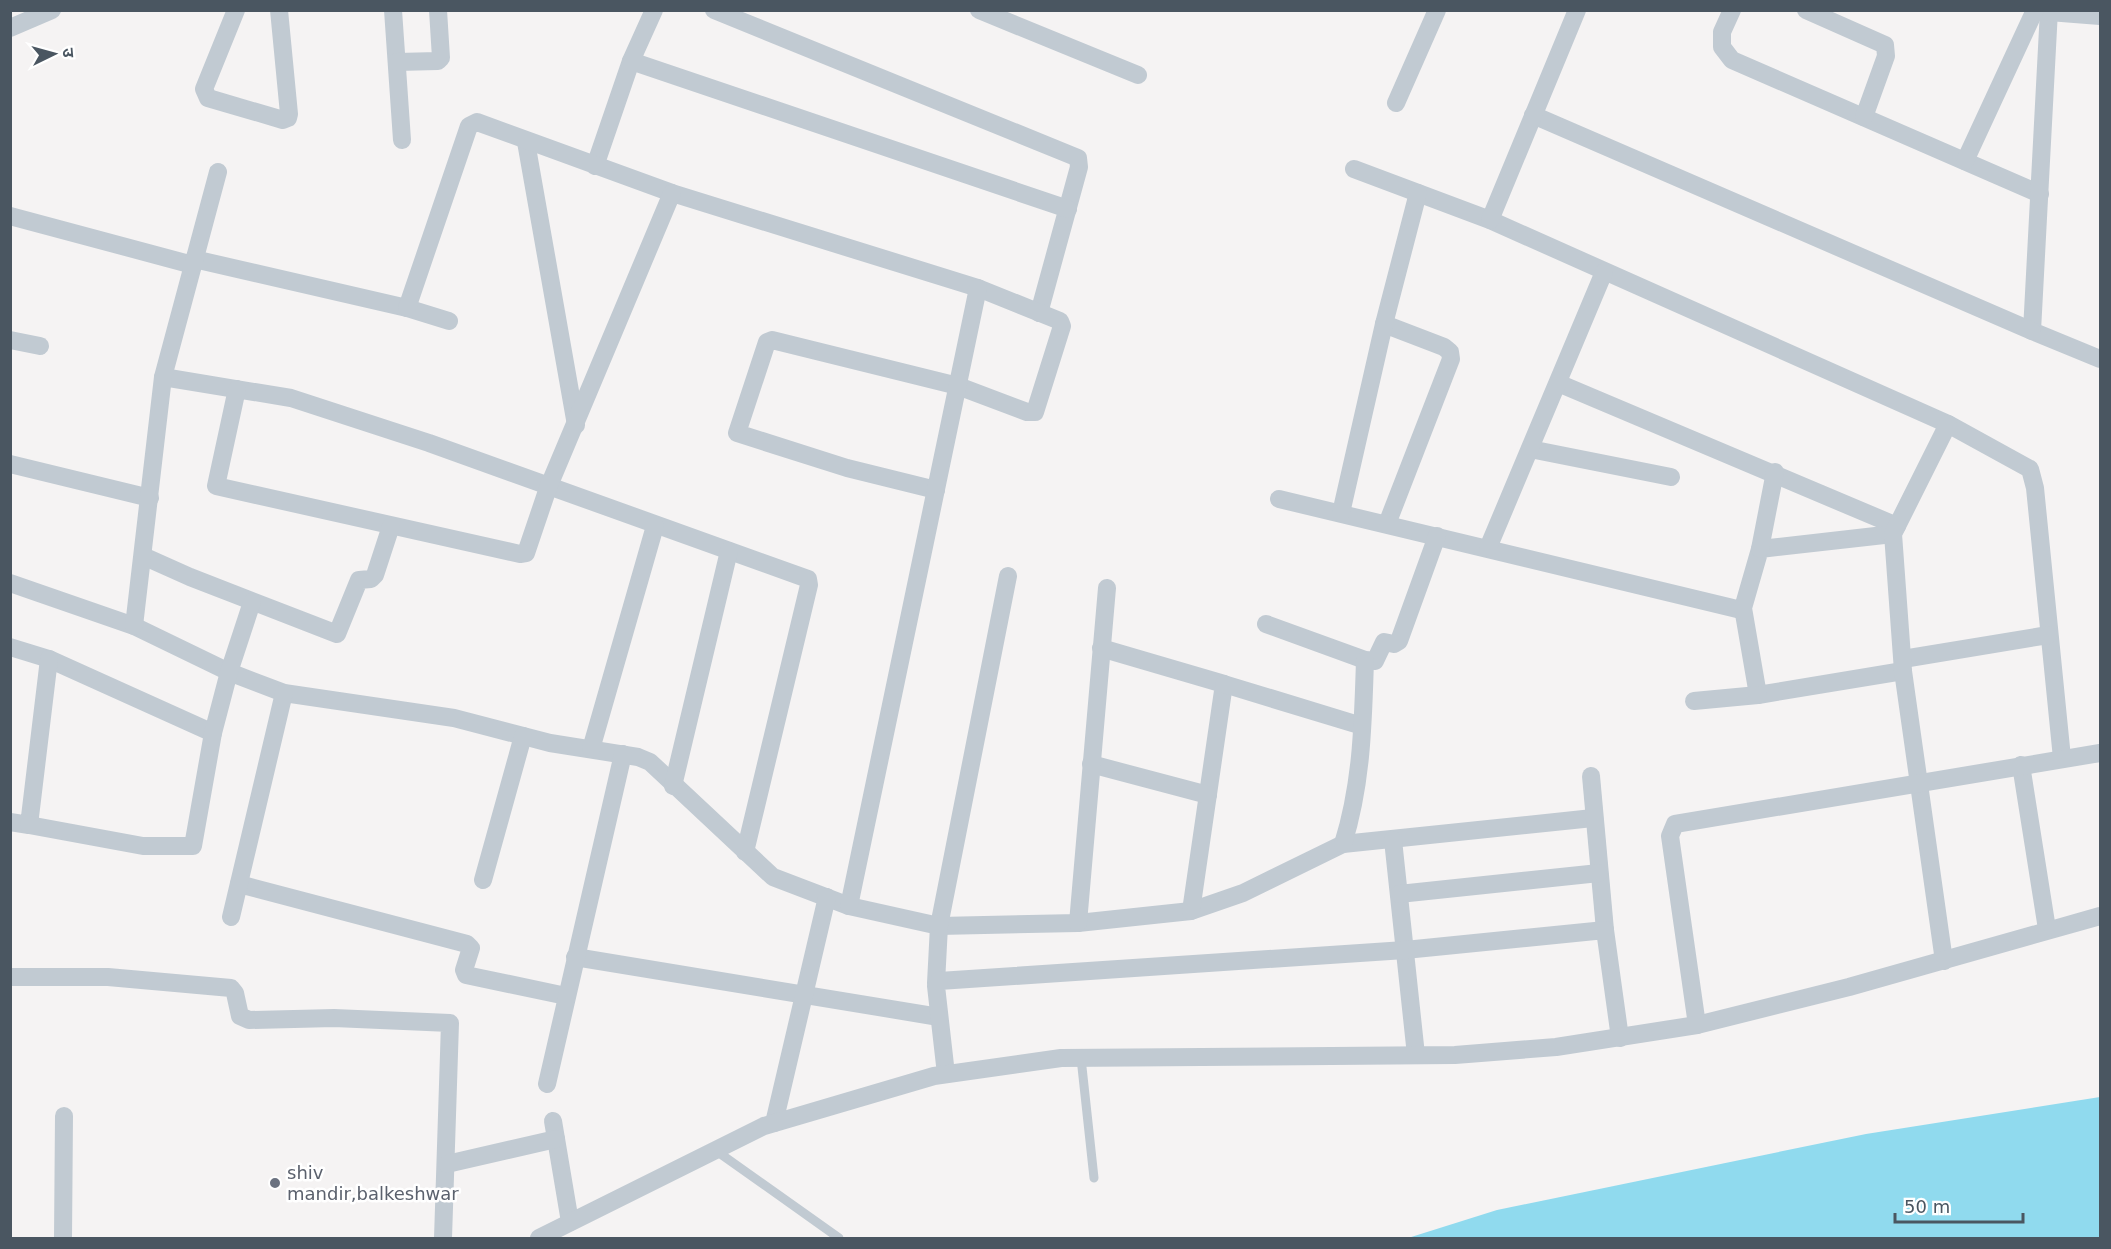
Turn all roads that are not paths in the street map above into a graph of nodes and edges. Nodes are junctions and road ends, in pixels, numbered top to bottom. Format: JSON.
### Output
{"nodes":[{"id":1,"x":52,"y":10,"type":"edge"},
{"id":2,"x":237,"y":10,"type":"edge"},
{"id":3,"x":279,"y":10,"type":"edge"},
{"id":4,"x":393,"y":10,"type":"edge"},
{"id":5,"x":438,"y":10,"type":"edge"},
{"id":6,"x":654,"y":10,"type":"edge"},
{"id":7,"x":714,"y":10,"type":"edge"},
{"id":8,"x":979,"y":10,"type":"edge"},
{"id":9,"x":1437,"y":10,"type":"edge"},
{"id":10,"x":1577,"y":10,"type":"edge"},
{"id":11,"x":1732,"y":10,"type":"edge"},
{"id":12,"x":1806,"y":10,"type":"edge"},
{"id":13,"x":2045,"y":11,"type":"edge"},
{"id":14,"x":2100,"y":16,"type":"edge"},
{"id":15,"x":10,"y":28,"type":"edge"},
{"id":16,"x":631,"y":61,"type":"junction"},
{"id":17,"x":397,"y":62,"type":"junction"},
{"id":18,"x":1138,"y":75,"type":"dead end"},
{"id":19,"x":1396,"y":103,"type":"dead end"},
{"id":20,"x":1533,"y":115,"type":"junction"},
{"id":21,"x":1864,"y":117,"type":"junction"},
{"id":22,"x":402,"y":140,"type":"dead end"},
{"id":23,"x":526,"y":142,"type":"junction"},
{"id":24,"x":1965,"y":161,"type":"junction"},
{"id":25,"x":595,"y":166,"type":"junction"},
{"id":26,"x":1354,"y":169,"type":"dead end"},
{"id":27,"x":218,"y":172,"type":"dead end"},
{"id":28,"x":672,"y":193,"type":"junction"},
{"id":29,"x":1418,"y":193,"type":"junction"},
{"id":30,"x":2040,"y":194,"type":"junction"},
{"id":31,"x":1068,"y":209,"type":"junction"},
{"id":32,"x":10,"y":216,"type":"edge"},
{"id":33,"x":1490,"y":220,"type":"junction"},
{"id":34,"x":194,"y":262,"type":"junction"},
{"id":35,"x":1604,"y":272,"type":"junction"},
{"id":36,"x":978,"y":288,"type":"junction"},
{"id":37,"x":407,"y":308,"type":"junction"},
{"id":38,"x":1039,"y":314,"type":"junction"},
{"id":39,"x":448,"y":321,"type":"dead end"},
{"id":40,"x":1384,"y":324,"type":"junction"},
{"id":41,"x":2032,"y":331,"type":"junction"},
{"id":42,"x":10,"y":340,"type":"edge"},
{"id":43,"x":40,"y":346,"type":"dead end"},
{"id":44,"x":2100,"y":359,"type":"edge"},
{"id":45,"x":164,"y":377,"type":"junction"},
{"id":46,"x":1558,"y":383,"type":"junction"},
{"id":47,"x":958,"y":386,"type":"junction"},
{"id":48,"x":237,"y":389,"type":"junction"},
{"id":49,"x":1948,"y":424,"type":"junction"},
{"id":50,"x":576,"y":425,"type":"junction"},
{"id":51,"x":1530,"y":448,"type":"junction"},
{"id":52,"x":10,"y":464,"type":"edge"},
{"id":53,"x":1774,"y":472,"type":"junction"},
{"id":54,"x":1671,"y":477,"type":"dead end"},
{"id":55,"x":548,"y":488,"type":"junction"},
{"id":56,"x":936,"y":490,"type":"junction"},
{"id":57,"x":150,"y":498,"type":"junction"},
{"id":58,"x":1279,"y":499,"type":"dead end"},
{"id":59,"x":1341,"y":513,"type":"junction"},
{"id":60,"x":1388,"y":524,"type":"junction"},
{"id":61,"x":391,"y":525,"type":"junction"},
{"id":62,"x":655,"y":526,"type":"junction"},
{"id":63,"x":1895,"y":530,"type":"junction"},
{"id":64,"x":1437,"y":536,"type":"junction"},
{"id":65,"x":1488,"y":548,"type":"junction"},
{"id":66,"x":1760,"y":549,"type":"junction"},
{"id":67,"x":729,"y":551,"type":"junction"},
{"id":68,"x":143,"y":556,"type":"junction"},
{"id":69,"x":1008,"y":576,"type":"dead end"},
{"id":70,"x":10,"y":583,"type":"edge"},
{"id":71,"x":1107,"y":588,"type":"dead end"},
{"id":72,"x":252,"y":602,"type":"junction"},
{"id":73,"x":1743,"y":608,"type":"junction"},
{"id":74,"x":1266,"y":624,"type":"dead end"},
{"id":75,"x":134,"y":626,"type":"junction"},
{"id":76,"x":2048,"y":635,"type":"junction"},
{"id":77,"x":10,"y":647,"type":"edge"},
{"id":78,"x":1101,"y":648,"type":"junction"},
{"id":79,"x":49,"y":659,"type":"junction"},
{"id":80,"x":1365,"y":660,"type":"junction"},
{"id":81,"x":1903,"y":665,"type":"junction"},
{"id":82,"x":229,"y":672,"type":"junction"},
{"id":83,"x":1224,"y":684,"type":"junction"},
{"id":84,"x":284,"y":693,"type":"junction"},
{"id":85,"x":1758,"y":695,"type":"junction"},
{"id":86,"x":1694,"y":701,"type":"dead end"},
{"id":87,"x":1362,"y":726,"type":"junction"},
{"id":88,"x":213,"y":733,"type":"junction"},
{"id":89,"x":523,"y":736,"type":"junction"},
{"id":90,"x":591,"y":749,"type":"junction"},
{"id":91,"x":2100,"y":753,"type":"edge"},
{"id":92,"x":623,"y":754,"type":"junction"},
{"id":93,"x":2062,"y":758,"type":"junction"},
{"id":94,"x":1091,"y":764,"type":"junction"},
{"id":95,"x":2020,"y":765,"type":"junction"},
{"id":96,"x":1591,"y":776,"type":"dead end"},
{"id":97,"x":1917,"y":784,"type":"junction"},
{"id":98,"x":673,"y":786,"type":"junction"},
{"id":99,"x":1208,"y":795,"type":"junction"},
{"id":100,"x":1593,"y":818,"type":"junction"},
{"id":101,"x":10,"y":822,"type":"edge"},
{"id":102,"x":29,"y":825,"type":"junction"},
{"id":103,"x":1393,"y":840,"type":"junction"},
{"id":104,"x":1343,"y":844,"type":"junction"},
{"id":105,"x":745,"y":852,"type":"junction"},
{"id":106,"x":1599,"y":873,"type":"junction"},
{"id":107,"x":483,"y":880,"type":"dead end"},
{"id":108,"x":240,"y":884,"type":"junction"},
{"id":109,"x":1399,"y":894,"type":"junction"},
{"id":110,"x":827,"y":897,"type":"junction"},
{"id":111,"x":849,"y":906,"type":"junction"},
{"id":112,"x":1191,"y":911,"type":"junction"},
{"id":113,"x":2100,"y":916,"type":"edge"},
{"id":114,"x":231,"y":917,"type":"dead end"},
{"id":115,"x":1078,"y":923,"type":"junction"},
{"id":116,"x":939,"y":926,"type":"junction"},
{"id":117,"x":2046,"y":929,"type":"junction"},
{"id":118,"x":1605,"y":930,"type":"junction"},
{"id":119,"x":1405,"y":950,"type":"junction"},
{"id":120,"x":575,"y":957,"type":"junction"},
{"id":121,"x":1944,"y":960,"type":"junction"},
{"id":122,"x":10,"y":977,"type":"edge"},
{"id":123,"x":936,"y":983,"type":"junction"},
{"id":124,"x":803,"y":993,"type":"junction"},
{"id":125,"x":566,"y":996,"type":"junction"},
{"id":126,"x":939,"y":1017,"type":"junction"},
{"id":127,"x":1696,"y":1025,"type":"junction"},
{"id":128,"x":1620,"y":1038,"type":"junction"},
{"id":129,"x":1416,"y":1055,"type":"junction"},
{"id":130,"x":1081,"y":1058,"type":"junction"},
{"id":131,"x":946,"y":1074,"type":"junction"},
{"id":132,"x":547,"y":1084,"type":"dead end"},
{"id":133,"x":64,"y":1116,"type":"dead end"},
{"id":134,"x":774,"y":1123,"type":"junction"},
{"id":135,"x":715,"y":1150,"type":"junction"},
{"id":136,"x":447,"y":1164,"type":"junction"},
{"id":137,"x":1094,"y":1178,"type":"dead end"},
{"id":138,"x":570,"y":1222,"type":"junction"},
{"id":139,"x":63,"y":1239,"type":"edge"},
{"id":140,"x":443,"y":1239,"type":"edge"},
{"id":141,"x":539,"y":1239,"type":"edge"},
{"id":142,"x":839,"y":1239,"type":"edge"}],
"edges":[{"from":1,"to":15,"type":"street"},
{"from":2,"to":3,"type":"street"},
{"from":4,"to":17,"type":"street"},
{"from":5,"to":17,"type":"street"},
{"from":6,"to":16,"type":"street"},
{"from":7,"to":31,"type":"street"},
{"from":8,"to":18,"type":"street"},
{"from":9,"to":19,"type":"street"},
{"from":10,"to":20,"type":"street"},
{"from":11,"to":21,"type":"street"},
{"from":12,"to":21,"type":"street"},
{"from":13,"to":14,"type":"street"},
{"from":13,"to":24,"type":"street"},
{"from":13,"to":30,"type":"street"},
{"from":16,"to":25,"type":"street"},
{"from":16,"to":31,"type":"street"},
{"from":17,"to":22,"type":"street"},
{"from":20,"to":33,"type":"street"},
{"from":20,"to":41,"type":"street"},
{"from":21,"to":24,"type":"street"},
{"from":23,"to":25,"type":"street"},
{"from":23,"to":37,"type":"street"},
{"from":23,"to":50,"type":"street"},
{"from":24,"to":30,"type":"street"},
{"from":25,"to":28,"type":"street"},
{"from":26,"to":29,"type":"street"},
{"from":27,"to":34,"type":"street"},
{"from":28,"to":36,"type":"street"},
{"from":28,"to":50,"type":"street"},
{"from":29,"to":33,"type":"street"},
{"from":29,"to":40,"type":"street"},
{"from":30,"to":41,"type":"street"},
{"from":31,"to":38,"type":"street"},
{"from":32,"to":34,"type":"street"},
{"from":33,"to":35,"type":"street"},
{"from":34,"to":37,"type":"street"},
{"from":34,"to":45,"type":"street"},
{"from":35,"to":46,"type":"street"},
{"from":35,"to":49,"type":"street"},
{"from":36,"to":38,"type":"street"},
{"from":36,"to":47,"type":"street"},
{"from":37,"to":39,"type":"street"},
{"from":38,"to":47,"type":"street"},
{"from":40,"to":59,"type":"street"},
{"from":40,"to":60,"type":"street"},
{"from":41,"to":44,"type":"street"},
{"from":42,"to":43,"type":"street"},
{"from":45,"to":48,"type":"street"},
{"from":45,"to":57,"type":"street"},
{"from":46,"to":51,"type":"street"},
{"from":46,"to":53,"type":"street"},
{"from":47,"to":56,"type":"street"},
{"from":47,"to":56,"type":"street"},
{"from":48,"to":55,"type":"street"},
{"from":48,"to":61,"type":"street"},
{"from":49,"to":63,"type":"street"},
{"from":49,"to":76,"type":"street"},
{"from":50,"to":55,"type":"street"},
{"from":51,"to":54,"type":"street"},
{"from":51,"to":65,"type":"street"},
{"from":52,"to":57,"type":"street"},
{"from":53,"to":63,"type":"street"},
{"from":53,"to":66,"type":"street"},
{"from":55,"to":61,"type":"street"},
{"from":55,"to":62,"type":"street"},
{"from":56,"to":111,"type":"street"},
{"from":57,"to":68,"type":"street"},
{"from":58,"to":59,"type":"street"},
{"from":59,"to":60,"type":"street"},
{"from":60,"to":64,"type":"street"},
{"from":61,"to":72,"type":"street"},
{"from":62,"to":67,"type":"street"},
{"from":62,"to":90,"type":"street"},
{"from":63,"to":66,"type":"street"},
{"from":63,"to":81,"type":"street"},
{"from":64,"to":65,"type":"street"},
{"from":64,"to":80,"type":"street"},
{"from":65,"to":73,"type":"street"},
{"from":66,"to":73,"type":"street"},
{"from":67,"to":98,"type":"street"},
{"from":67,"to":105,"type":"street"},
{"from":68,"to":72,"type":"street"},
{"from":68,"to":75,"type":"street"},
{"from":69,"to":116,"type":"street"},
{"from":70,"to":75,"type":"street"},
{"from":71,"to":78,"type":"street"},
{"from":72,"to":82,"type":"street"},
{"from":73,"to":85,"type":"street"},
{"from":74,"to":80,"type":"street"},
{"from":75,"to":82,"type":"street"},
{"from":76,"to":81,"type":"street"},
{"from":76,"to":93,"type":"street"},
{"from":77,"to":79,"type":"street"},
{"from":78,"to":83,"type":"street"},
{"from":78,"to":94,"type":"street"},
{"from":79,"to":88,"type":"street"},
{"from":79,"to":102,"type":"street"},
{"from":80,"to":87,"type":"street"},
{"from":81,"to":85,"type":"street"},
{"from":81,"to":97,"type":"street"},
{"from":82,"to":84,"type":"street"},
{"from":82,"to":88,"type":"street"},
{"from":83,"to":87,"type":"street"},
{"from":83,"to":99,"type":"street"},
{"from":84,"to":89,"type":"street"},
{"from":84,"to":108,"type":"street"},
{"from":85,"to":86,"type":"street"},
{"from":87,"to":104,"type":"street"},
{"from":88,"to":102,"type":"street"},
{"from":89,"to":90,"type":"street"},
{"from":89,"to":107,"type":"street"},
{"from":90,"to":92,"type":"street"},
{"from":91,"to":93,"type":"street"},
{"from":92,"to":98,"type":"street"},
{"from":92,"to":120,"type":"street"},
{"from":93,"to":95,"type":"street"},
{"from":94,"to":99,"type":"street"},
{"from":94,"to":115,"type":"street"},
{"from":95,"to":97,"type":"street"},
{"from":95,"to":117,"type":"street"},
{"from":96,"to":100,"type":"street"},
{"from":97,"to":121,"type":"street"},
{"from":97,"to":127,"type":"street"},
{"from":98,"to":105,"type":"street"},
{"from":99,"to":112,"type":"street"},
{"from":100,"to":103,"type":"street"},
{"from":100,"to":106,"type":"street"},
{"from":101,"to":102,"type":"street"},
{"from":103,"to":104,"type":"street"},
{"from":103,"to":109,"type":"street"},
{"from":104,"to":112,"type":"street"},
{"from":105,"to":110,"type":"street"},
{"from":106,"to":109,"type":"street"},
{"from":106,"to":118,"type":"street"},
{"from":108,"to":114,"type":"street"},
{"from":108,"to":125,"type":"street"},
{"from":109,"to":119,"type":"street"},
{"from":110,"to":111,"type":"street"},
{"from":110,"to":124,"type":"street"},
{"from":111,"to":116,"type":"street"},
{"from":112,"to":115,"type":"street"},
{"from":113,"to":117,"type":"street"},
{"from":115,"to":116,"type":"street"},
{"from":116,"to":123,"type":"street"},
{"from":117,"to":121,"type":"street"},
{"from":118,"to":119,"type":"street"},
{"from":118,"to":128,"type":"street"},
{"from":119,"to":123,"type":"street"},
{"from":119,"to":129,"type":"street"},
{"from":120,"to":124,"type":"street"},
{"from":120,"to":125,"type":"street"},
{"from":121,"to":127,"type":"street"},
{"from":122,"to":136,"type":"street"},
{"from":123,"to":126,"type":"street"},
{"from":124,"to":126,"type":"street"},
{"from":124,"to":134,"type":"street"},
{"from":125,"to":132,"type":"street"},
{"from":126,"to":131,"type":"street"},
{"from":127,"to":128,"type":"street"},
{"from":128,"to":129,"type":"street"},
{"from":129,"to":130,"type":"street"},
{"from":130,"to":131,"type":"street"},
{"from":130,"to":137,"type":"lane"},
{"from":131,"to":134,"type":"street"},
{"from":133,"to":139,"type":"street"},
{"from":134,"to":135,"type":"street"},
{"from":135,"to":138,"type":"street"},
{"from":135,"to":142,"type":"lane"},
{"from":136,"to":138,"type":"street"},
{"from":136,"to":140,"type":"street"},
{"from":138,"to":141,"type":"street"}]}
